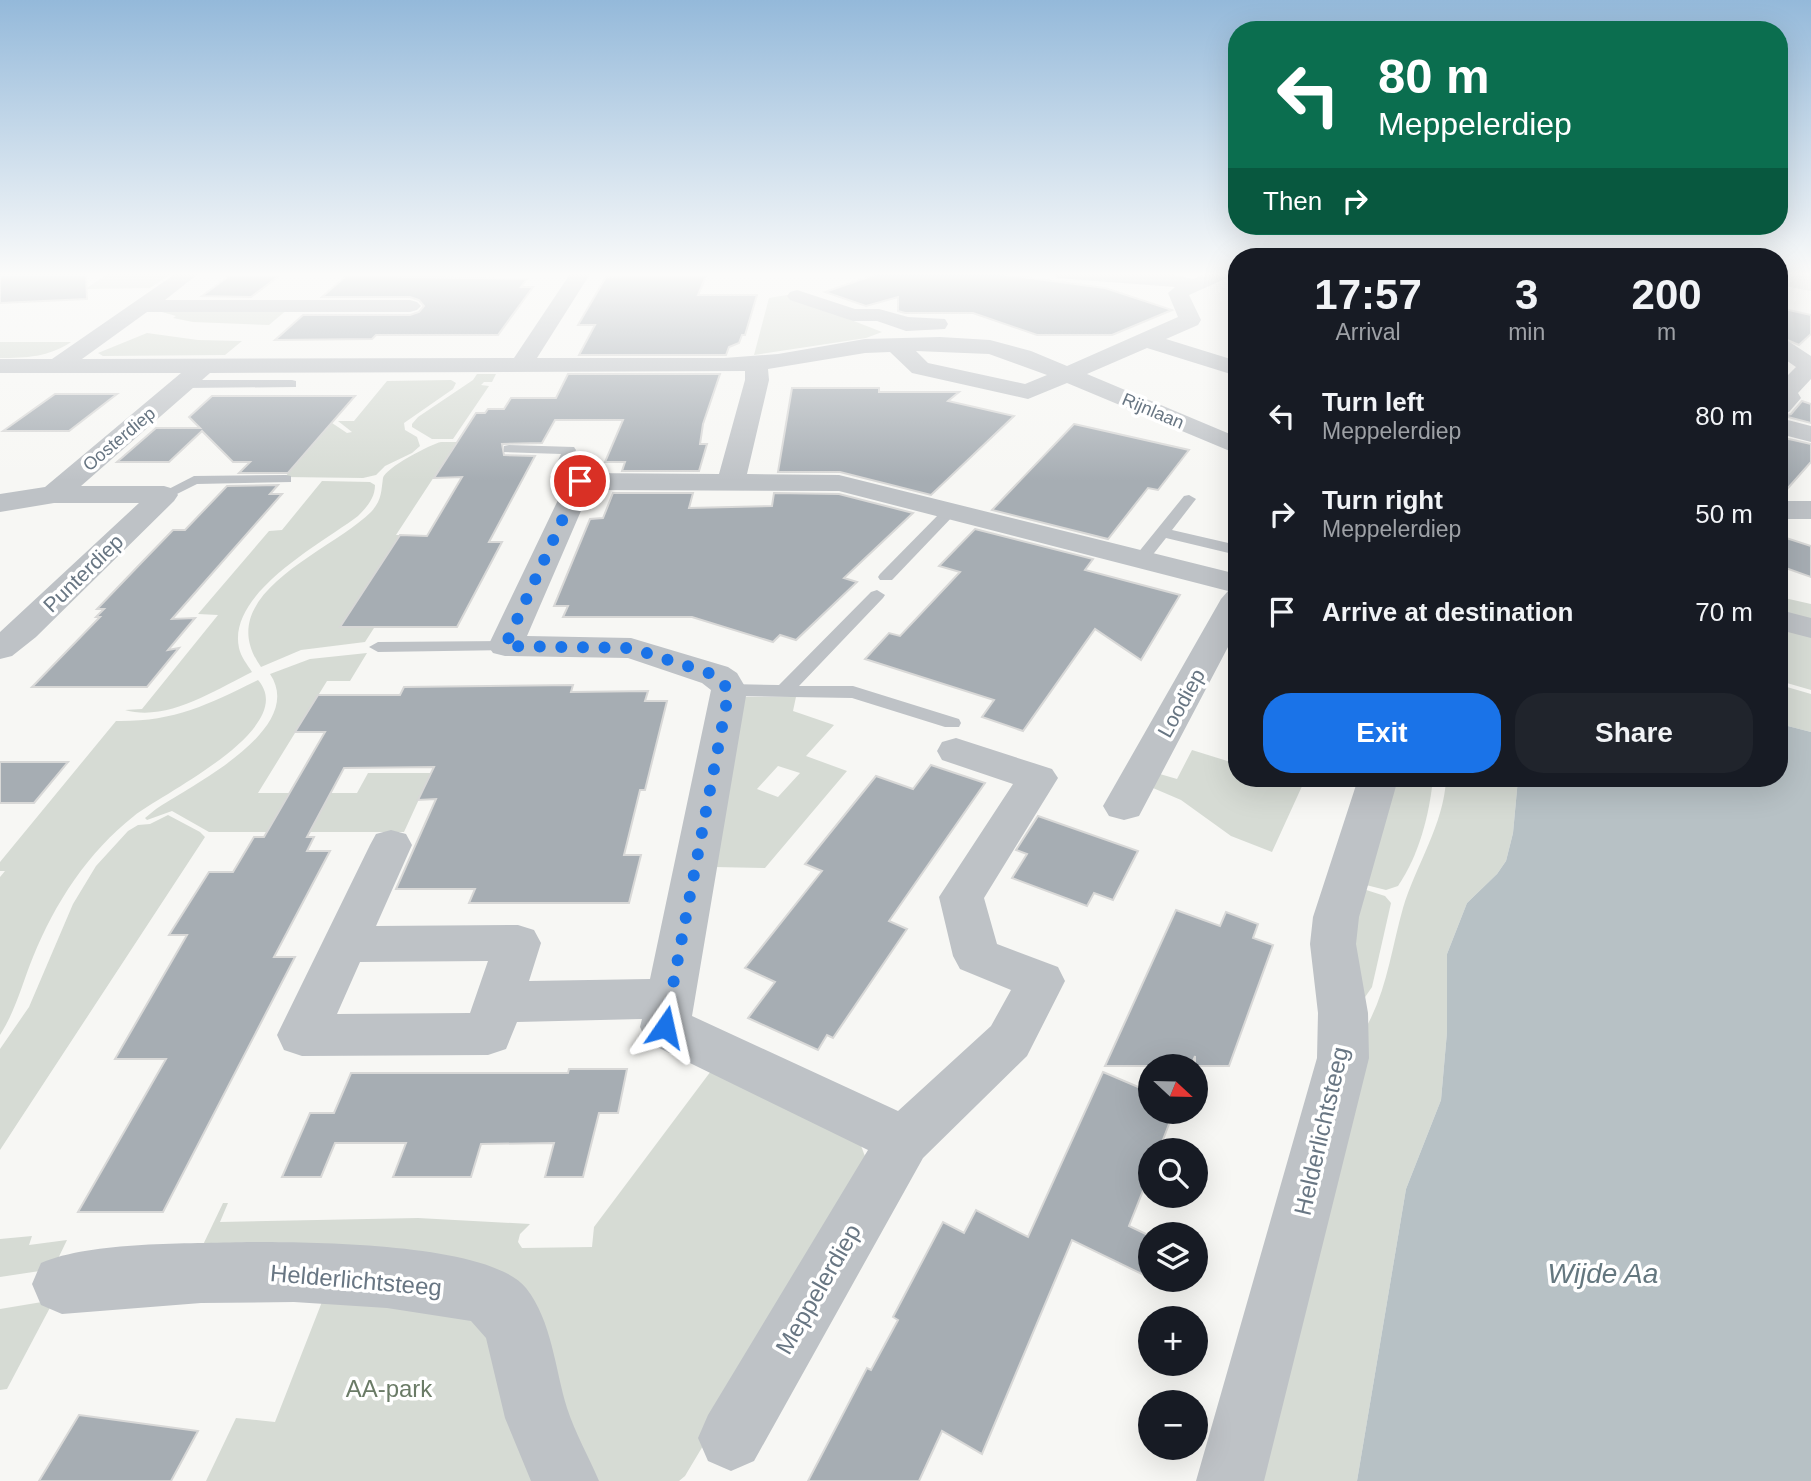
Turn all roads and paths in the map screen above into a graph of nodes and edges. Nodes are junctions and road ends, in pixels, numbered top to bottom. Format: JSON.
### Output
{"nodes":[{"id":1,"x":90,"y":343,"type":"edge"},
{"id":2,"x":535,"y":343,"type":"edge"},
{"id":3,"x":1024,"y":343,"type":"edge"},
{"id":4,"x":1139,"y":343,"type":"edge"},
{"id":5,"x":1156,"y":343,"type":"edge"},
{"id":6,"x":1051,"y":344,"type":"dead end"},
{"id":7,"x":1087,"y":344,"type":"dead end"},
{"id":8,"x":894,"y":345,"type":"junction"},
{"id":9,"x":1121,"y":351,"type":"junction"},
{"id":10,"x":1788,"y":351,"type":"edge"},
{"id":11,"x":755,"y":363,"type":"junction"},
{"id":12,"x":522,"y":364,"type":"junction"},
{"id":13,"x":205,"y":365,"type":"junction"},
{"id":14,"x":0,"y":366,"type":"edge"},
{"id":15,"x":57,"y":366,"type":"junction"},
{"id":16,"x":1228,"y":366,"type":"edge"},
{"id":17,"x":1068,"y":375,"type":"junction"},
{"id":18,"x":184,"y":384,"type":"junction"},
{"id":19,"x":292,"y":384,"type":"dead end"},
{"id":20,"x":1788,"y":391,"type":"edge"},
{"id":21,"x":1788,"y":428,"type":"edge"},
{"id":22,"x":1811,"y":434,"type":"edge"},
{"id":23,"x":1228,"y":442,"type":"edge"},
{"id":24,"x":509,"y":449,"type":"dead end"},
{"id":25,"x":286,"y":479,"type":"dead end"},
{"id":26,"x":580,"y":481,"type":"junction"},
{"id":27,"x":731,"y":481,"type":"junction"},
{"id":28,"x":54,"y":494,"type":"junction"},
{"id":29,"x":164,"y":495,"type":"junction"},
{"id":30,"x":1189,"y":499,"type":"dead end"},
{"id":31,"x":0,"y":503,"type":"edge"},
{"id":32,"x":1788,"y":510,"type":"edge"},
{"id":33,"x":1811,"y":510,"type":"edge"},
{"id":34,"x":950,"y":511,"type":"junction"},
{"id":35,"x":1162,"y":532,"type":"junction"},
{"id":36,"x":1228,"y":548,"type":"edge"},
{"id":37,"x":1141,"y":559,"type":"junction"},
{"id":38,"x":886,"y":576,"type":"dead end"},
{"id":39,"x":1228,"y":582,"type":"edge"},
{"id":40,"x":877,"y":595,"type":"dead end"},
{"id":41,"x":1228,"y":615,"type":"edge"},
{"id":42,"x":1788,"y":622,"type":"edge"},
{"id":43,"x":1811,"y":628,"type":"edge"},
{"id":44,"x":505,"y":646,"type":"junction"},
{"id":45,"x":378,"y":648,"type":"dead end"},
{"id":46,"x":0,"y":649,"type":"edge"},
{"id":47,"x":786,"y":689,"type":"junction"},
{"id":48,"x":729,"y":690,"type":"junction"},
{"id":49,"x":954,"y":737,"type":"joint"},
{"id":50,"x":1376,"y":787,"type":"edge"},
{"id":51,"x":1124,"y":806,"type":"dead end"},
{"id":52,"x":391,"y":845,"type":"dead end"},
{"id":53,"x":345,"y":944,"type":"junction"},
{"id":54,"x":671,"y":999,"type":"junction"},
{"id":55,"x":498,"y":1002,"type":"junction"},
{"id":56,"x":904,"y":1140,"type":"junction"},
{"id":57,"x":62,"y":1283,"type":"dead end"},
{"id":58,"x":731,"y":1438,"type":"dead end"},
{"id":59,"x":565,"y":1481,"type":"edge"},
{"id":60,"x":1230,"y":1481,"type":"edge"}],
"edges":[{"from":1,"to":15,"type":"street"},
{"from":2,"to":12,"type":"street"},
{"from":3,"to":6,"type":"street"},
{"from":4,"to":9,"type":"street"},
{"from":5,"to":16,"type":"street"},
{"from":7,"to":9,"type":"street"},
{"from":8,"to":11,"type":"street","name":"Rijnlaan"},
{"from":8,"to":17,"type":"street","name":"Rijnlaan"},
{"from":8,"to":17,"type":"street"},
{"from":9,"to":17,"type":"street"},
{"from":10,"to":20,"type":"street"},
{"from":11,"to":12,"type":"street","name":"Rijnlaan"},
{"from":11,"to":27,"type":"street"},
{"from":12,"to":13,"type":"street","name":"Rijnlaan"},
{"from":13,"to":15,"type":"street","name":"Rijnlaan"},
{"from":13,"to":18,"type":"street","name":"Oosterdiep"},
{"from":14,"to":15,"type":"street","name":"Rijnlaan"},
{"from":17,"to":23,"type":"street","name":"Rijnlaan"},
{"from":18,"to":19,"type":"lane"},
{"from":18,"to":28,"type":"street","name":"Oosterdiep"},
{"from":21,"to":22,"type":"street"},
{"from":24,"to":26,"type":"lane"},
{"from":25,"to":29,"type":"lane","name":"Punterdiep"},
{"from":26,"to":27,"type":"street"},
{"from":26,"to":44,"type":"street"},
{"from":27,"to":34,"type":"street"},
{"from":28,"to":29,"type":"street","name":"Punterdiep"},
{"from":28,"to":31,"type":"street","name":"Punterdiep"},
{"from":29,"to":46,"type":"street","name":"Punterdiep"},
{"from":30,"to":35,"type":"lane"},
{"from":32,"to":33,"type":"street"},
{"from":34,"to":37,"type":"street"},
{"from":34,"to":38,"type":"lane"},
{"from":35,"to":36,"type":"lane"},
{"from":35,"to":37,"type":"lane"},
{"from":37,"to":39,"type":"street"},
{"from":40,"to":47,"type":"lane"},
{"from":41,"to":51,"type":"street","name":"Loodiep"},
{"from":42,"to":43,"type":"street"},
{"from":44,"to":45,"type":"lane"},
{"from":44,"to":48,"type":"street"},
{"from":47,"to":48,"type":"lane"},
{"from":47,"to":49,"type":"lane"},
{"from":48,"to":54,"type":"street"},
{"from":49,"to":56,"type":"street","name":"Meppelerdiep"},
{"from":50,"to":60,"type":"street","name":"Helderlichtsteeg"},
{"from":52,"to":53,"type":"street"},
{"from":53,"to":55,"type":"street"},
{"from":53,"to":55,"type":"street"},
{"from":54,"to":55,"type":"street"},
{"from":54,"to":56,"type":"street"},
{"from":56,"to":58,"type":"street","name":"Meppelerdiep"},
{"from":57,"to":59,"type":"street","name":"Helderlichtsteeg"}]}
